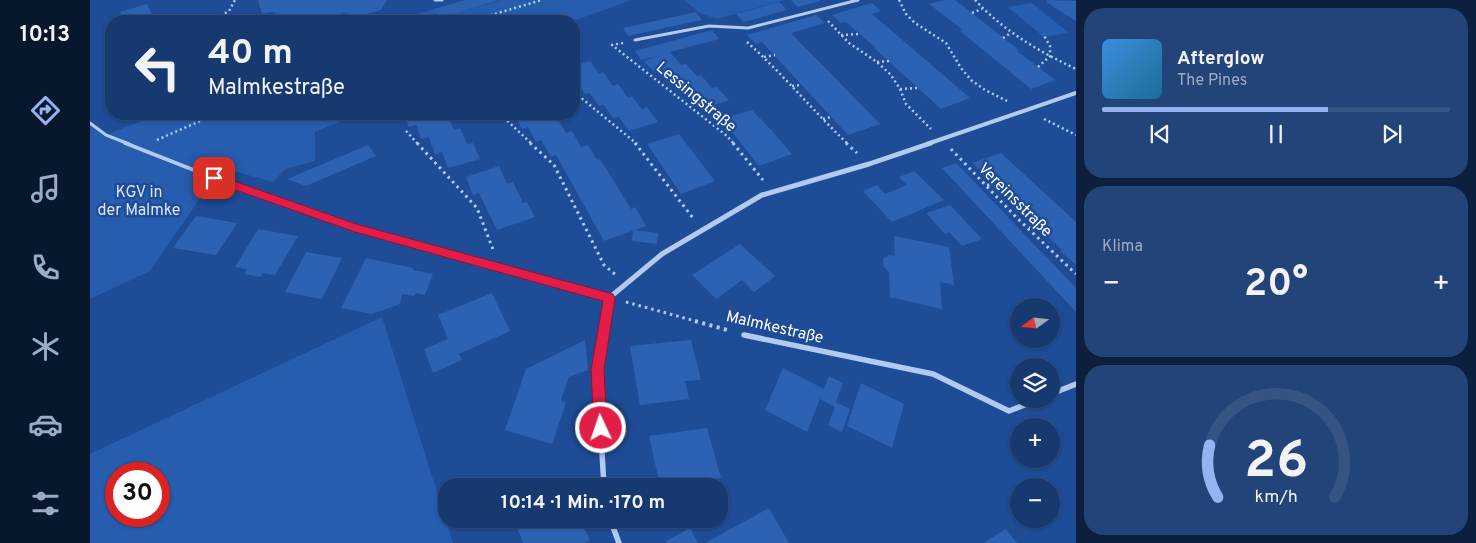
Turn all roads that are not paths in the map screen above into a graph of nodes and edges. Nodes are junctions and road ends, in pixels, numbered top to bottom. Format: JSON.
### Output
{"nodes":[{"id":1,"x":435,"y":0,"type":"edge"},
{"id":2,"x":442,"y":0,"type":"edge"},
{"id":3,"x":858,"y":0,"type":"edge"},
{"id":4,"x":635,"y":40,"type":"road end"},
{"id":5,"x":1076,"y":93,"type":"edge"},
{"id":6,"x":90,"y":123,"type":"edge"},
{"id":7,"x":609,"y":298,"type":"junction"},
{"id":8,"x":744,"y":335,"type":"road end"},
{"id":9,"x":1076,"y":384,"type":"edge"},
{"id":10,"x":1060,"y":390,"type":"edge"},
{"id":11,"x":1017,"y":408,"type":"edge"},
{"id":12,"x":604,"y":478,"type":"edge"},
{"id":13,"x":613,"y":528,"type":"edge"},
{"id":14,"x":619,"y":543,"type":"edge"}],
"edges":[{"from":1,"to":2,"type":"lane"},
{"from":3,"to":4,"type":"lane"},
{"from":5,"to":7,"type":"street"},
{"from":6,"to":7,"type":"lane"},
{"from":7,"to":12,"type":"street"},
{"from":8,"to":11,"type":"street","name":"Malmkestraße"},
{"from":9,"to":10,"type":"street"},
{"from":13,"to":14,"type":"street"}]}
